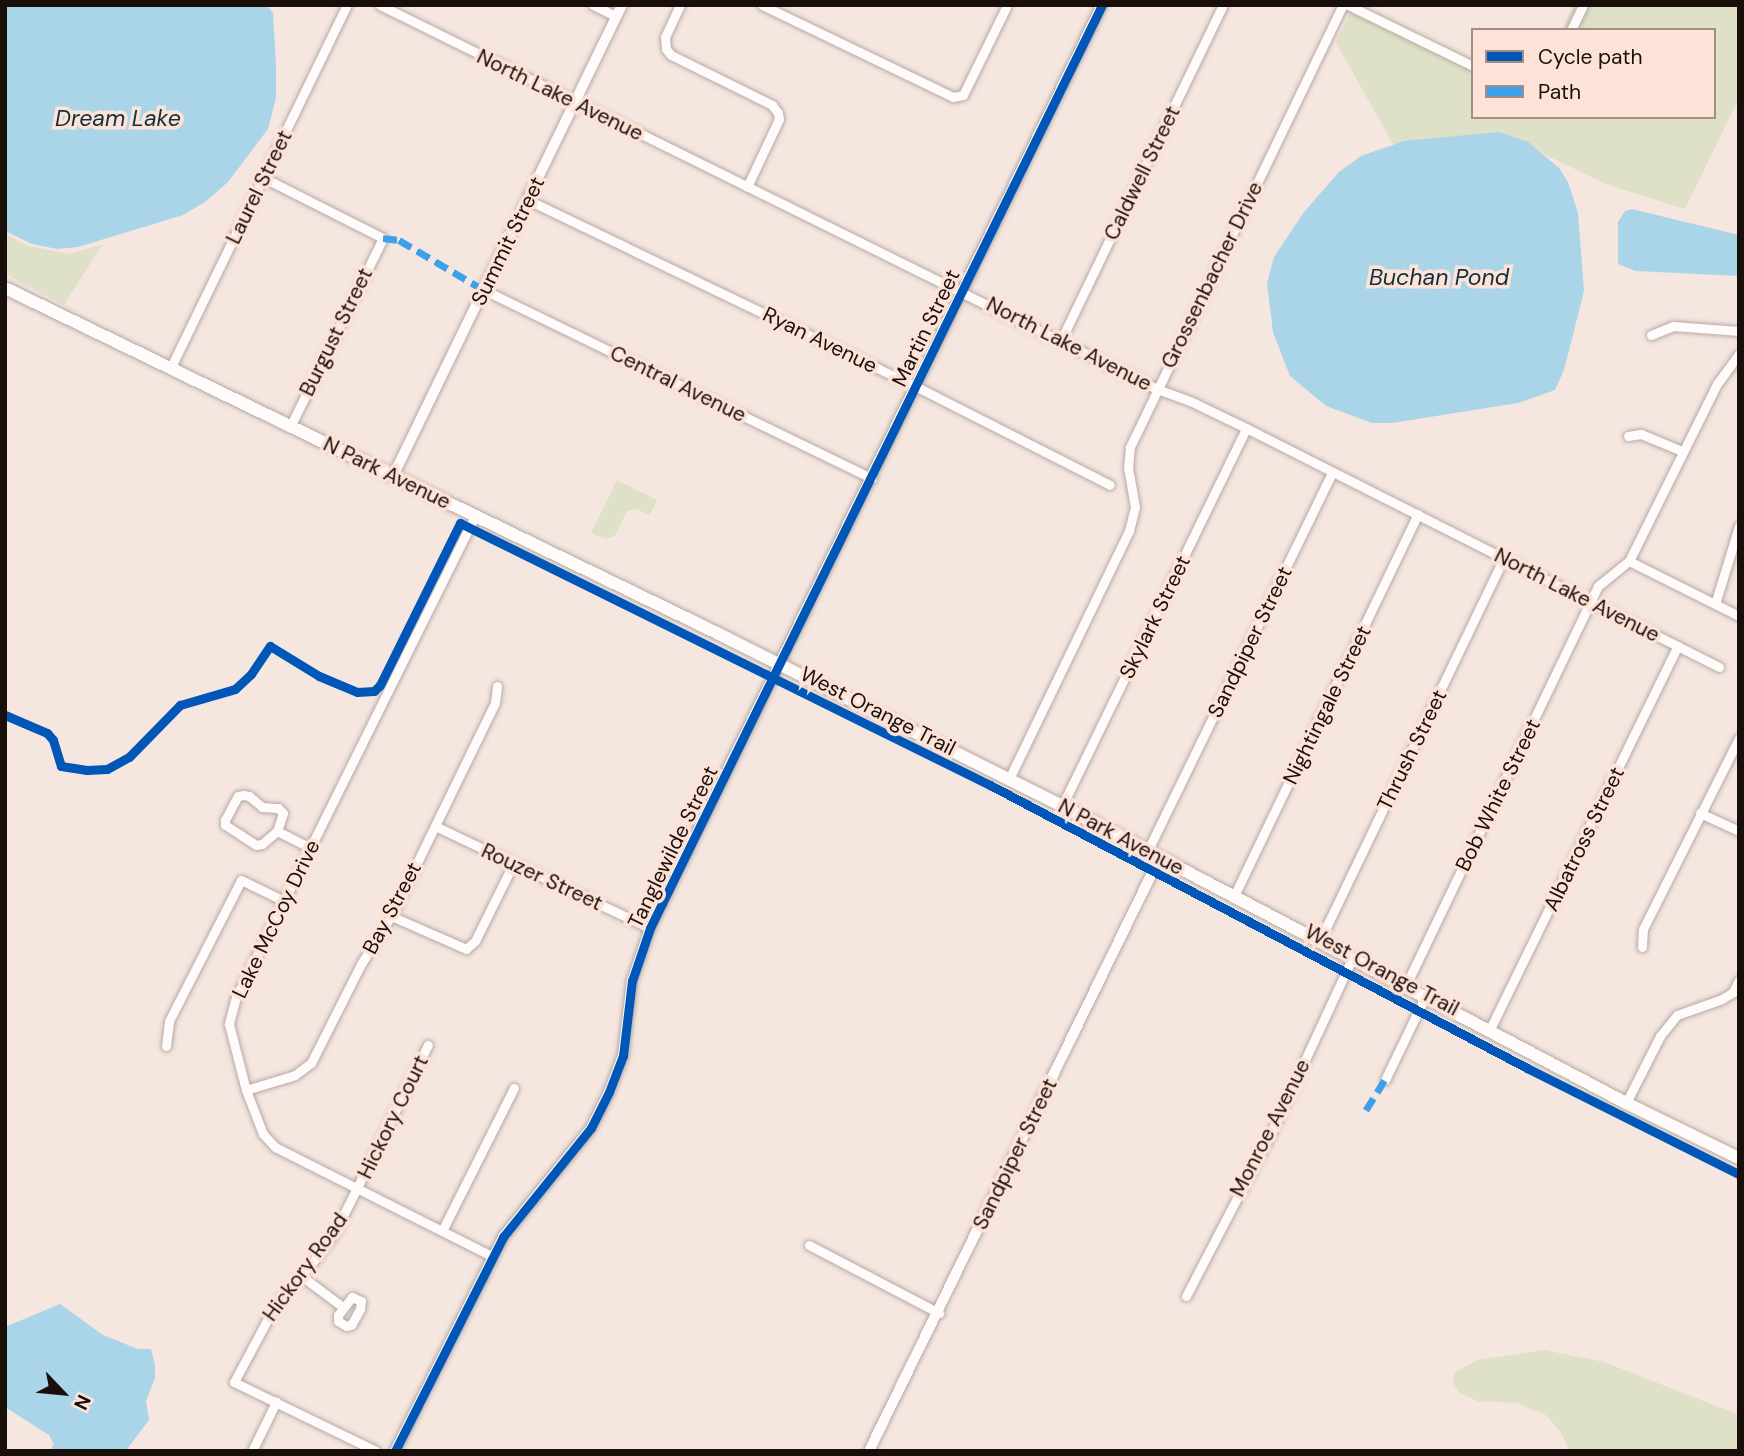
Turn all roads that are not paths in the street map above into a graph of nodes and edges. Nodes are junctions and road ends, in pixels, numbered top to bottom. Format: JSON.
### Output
{"nodes":[{"id":1,"x":347,"y":5,"type":"edge"},
{"id":2,"x":380,"y":5,"type":"edge"},
{"id":3,"x":593,"y":5,"type":"edge"},
{"id":4,"x":622,"y":5,"type":"edge"},
{"id":5,"x":680,"y":5,"type":"edge"},
{"id":6,"x":762,"y":5,"type":"edge"},
{"id":7,"x":1007,"y":5,"type":"edge"},
{"id":8,"x":1102,"y":5,"type":"edge"},
{"id":9,"x":1223,"y":5,"type":"edge"},
{"id":10,"x":1346,"y":5,"type":"edge"},
{"id":11,"x":1583,"y":5,"type":"edge"},
{"id":12,"x":617,"y":16,"type":"junction"},
{"id":13,"x":1573,"y":28,"type":"edge"},
{"id":14,"x":1471,"y":65,"type":"edge"},
{"id":15,"x":574,"y":104,"type":"junction"},
{"id":16,"x":264,"y":178,"type":"junction"},
{"id":17,"x":747,"y":187,"type":"junction"},
{"id":18,"x":528,"y":200,"type":"junction"},
{"id":19,"x":6,"y":289,"type":"edge"},
{"id":20,"x":484,"y":290,"type":"junction"},
{"id":21,"x":963,"y":291,"type":"junction"},
{"id":22,"x":1739,"y":331,"type":"edge"},
{"id":23,"x":1651,"y":335,"type":"dead end"},
{"id":24,"x":1060,"y":342,"type":"junction"},
{"id":25,"x":1739,"y":354,"type":"edge"},
{"id":26,"x":170,"y":369,"type":"junction"},
{"id":27,"x":917,"y":387,"type":"junction"},
{"id":28,"x":1157,"y":389,"type":"junction"},
{"id":29,"x":290,"y":427,"type":"junction"},
{"id":30,"x":1246,"y":428,"type":"junction"},
{"id":31,"x":1628,"y":436,"type":"dead end"},
{"id":32,"x":1682,"y":451,"type":"junction"},
{"id":33,"x":1332,"y":472,"type":"junction"},
{"id":34,"x":393,"y":476,"type":"junction"},
{"id":35,"x":872,"y":478,"type":"junction"},
{"id":36,"x":1110,"y":485,"type":"dead end"},
{"id":37,"x":1418,"y":514,"type":"junction"},
{"id":38,"x":475,"y":516,"type":"junction"},
{"id":39,"x":1739,"y":526,"type":"edge"},
{"id":40,"x":1504,"y":558,"type":"junction"},
{"id":41,"x":1629,"y":561,"type":"junction"},
{"id":42,"x":1591,"y":602,"type":"junction"},
{"id":43,"x":1715,"y":604,"type":"junction"},
{"id":44,"x":1739,"y":616,"type":"edge"},
{"id":45,"x":1678,"y":646,"type":"junction"},
{"id":46,"x":782,"y":666,"type":"junction"},
{"id":47,"x":1719,"y":667,"type":"dead end"},
{"id":48,"x":497,"y":686,"type":"dead end"},
{"id":49,"x":1739,"y":737,"type":"edge"},
{"id":50,"x":1009,"y":779,"type":"junction"},
{"id":51,"x":1062,"y":806,"type":"junction"},
{"id":52,"x":1700,"y":813,"type":"junction"},
{"id":53,"x":435,"y":826,"type":"junction"},
{"id":54,"x":277,"y":831,"type":"junction"},
{"id":55,"x":1739,"y":831,"type":"edge"},
{"id":56,"x":310,"y":848,"type":"junction"},
{"id":57,"x":1148,"y":850,"type":"junction"},
{"id":58,"x":1160,"y":857,"type":"junction"},
{"id":59,"x":513,"y":864,"type":"junction"},
{"id":60,"x":1234,"y":896,"type":"junction"},
{"id":61,"x":284,"y":901,"type":"junction"},
{"id":62,"x":391,"y":916,"type":"junction"},
{"id":63,"x":650,"y":928,"type":"junction"},
{"id":64,"x":1318,"y":942,"type":"junction"},
{"id":65,"x":1642,"y":947,"type":"dead end"},
{"id":66,"x":1352,"y":960,"type":"junction"},
{"id":67,"x":1739,"y":980,"type":"edge"},
{"id":68,"x":1405,"y":987,"type":"junction"},
{"id":69,"x":1425,"y":998,"type":"junction"},
{"id":70,"x":1489,"y":1031,"type":"junction"},
{"id":71,"x":428,"y":1045,"type":"dead end"},
{"id":72,"x":166,"y":1046,"type":"dead end"},
{"id":73,"x":1385,"y":1080,"type":"dead end"},
{"id":74,"x":514,"y":1088,"type":"dead end"},
{"id":75,"x":246,"y":1090,"type":"junction"},
{"id":76,"x":1626,"y":1103,"type":"junction"},
{"id":77,"x":1739,"y":1158,"type":"edge"},
{"id":78,"x":358,"y":1189,"type":"junction"},
{"id":79,"x":442,"y":1231,"type":"junction"},
{"id":80,"x":809,"y":1245,"type":"dead end"},
{"id":81,"x":492,"y":1256,"type":"junction"},
{"id":82,"x":300,"y":1275,"type":"junction"},
{"id":83,"x":1186,"y":1296,"type":"dead end"},
{"id":84,"x":343,"y":1307,"type":"dead end"},
{"id":85,"x":939,"y":1312,"type":"junction"},
{"id":86,"x":276,"y":1402,"type":"junction"},
{"id":87,"x":253,"y":1451,"type":"edge"},
{"id":88,"x":376,"y":1451,"type":"edge"},
{"id":89,"x":395,"y":1451,"type":"edge"},
{"id":90,"x":869,"y":1451,"type":"edge"}],
"edges":[{"from":1,"to":16,"type":"street","name":"Laurel Street"},
{"from":2,"to":15,"type":"street","name":"North Lake Avenue"},
{"from":3,"to":12,"type":"street"},
{"from":4,"to":12,"type":"street","name":"Summit Street"},
{"from":5,"to":17,"type":"street"},
{"from":6,"to":7,"type":"street"},
{"from":8,"to":21,"type":"street","name":"Martin Street"},
{"from":9,"to":24,"type":"street","name":"Caldwell Street"},
{"from":10,"to":14,"type":"street"},
{"from":10,"to":28,"type":"street","name":"Grossenbacher Drive"},
{"from":11,"to":13,"type":"street"},
{"from":12,"to":15,"type":"street","name":"Summit Street"},
{"from":15,"to":17,"type":"street","name":"North Lake Avenue"},
{"from":15,"to":18,"type":"street","name":"Summit Street"},
{"from":16,"to":26,"type":"street","name":"Laurel Street"},
{"from":16,"to":29,"type":"street","name":"Burgust Street"},
{"from":17,"to":21,"type":"street","name":"North Lake Avenue"},
{"from":18,"to":20,"type":"street","name":"Summit Street"},
{"from":18,"to":27,"type":"street","name":"Ryan Avenue"},
{"from":19,"to":26,"type":"main road","name":"N Park Avenue"},
{"from":20,"to":34,"type":"street","name":"Summit Street"},
{"from":20,"to":35,"type":"street","name":"Central Avenue"},
{"from":21,"to":24,"type":"street","name":"North Lake Avenue"},
{"from":21,"to":27,"type":"street","name":"Martin Street"},
{"from":22,"to":23,"type":"street"},
{"from":24,"to":28,"type":"street","name":"North Lake Avenue"},
{"from":25,"to":32,"type":"street"},
{"from":26,"to":29,"type":"main road","name":"N Park Avenue"},
{"from":27,"to":35,"type":"street","name":"Martin Street"},
{"from":27,"to":36,"type":"street","name":"Ryan Avenue"},
{"from":28,"to":30,"type":"street","name":"North Lake Avenue"},
{"from":28,"to":50,"type":"street","name":"Grossenbacher Drive"},
{"from":29,"to":34,"type":"main road","name":"N Park Avenue"},
{"from":30,"to":33,"type":"street","name":"North Lake Avenue"},
{"from":30,"to":51,"type":"street","name":"Skylark Street"},
{"from":31,"to":32,"type":"street"},
{"from":32,"to":41,"type":"street"},
{"from":33,"to":37,"type":"street","name":"North Lake Avenue"},
{"from":33,"to":57,"type":"street","name":"Sandpiper Street"},
{"from":34,"to":38,"type":"main road","name":"N Park Avenue"},
{"from":35,"to":46,"type":"street","name":"Martin Street"},
{"from":37,"to":40,"type":"street","name":"North Lake Avenue"},
{"from":37,"to":60,"type":"street","name":"Nightingale Street"},
{"from":38,"to":46,"type":"main road","name":"N Park Avenue"},
{"from":38,"to":56,"type":"street","name":"Lake McCoy Drive"},
{"from":39,"to":43,"type":"street"},
{"from":40,"to":42,"type":"street","name":"North Lake Avenue"},
{"from":40,"to":64,"type":"street","name":"Thrush Street"},
{"from":41,"to":42,"type":"street","name":"Bob White Street"},
{"from":41,"to":43,"type":"street"},
{"from":42,"to":45,"type":"street","name":"North Lake Avenue"},
{"from":42,"to":68,"type":"street","name":"Bob White Street"},
{"from":43,"to":44,"type":"street"},
{"from":45,"to":47,"type":"street","name":"North Lake Avenue"},
{"from":45,"to":70,"type":"street","name":"Albatross Street"},
{"from":46,"to":50,"type":"main road","name":"N Park Avenue"},
{"from":46,"to":63,"type":"street","name":"Tanglewilde Street"},
{"from":48,"to":53,"type":"street","name":"Bay Street"},
{"from":49,"to":52,"type":"street"},
{"from":50,"to":51,"type":"main road","name":"N Park Avenue"},
{"from":51,"to":57,"type":"main road","name":"N Park Avenue"},
{"from":52,"to":55,"type":"street"},
{"from":52,"to":65,"type":"street"},
{"from":53,"to":59,"type":"street","name":"Rouzer Street"},
{"from":53,"to":62,"type":"street","name":"Bay Street"},
{"from":54,"to":54,"type":"street"},
{"from":54,"to":56,"type":"street"},
{"from":56,"to":61,"type":"street","name":"Lake McCoy Drive"},
{"from":57,"to":58,"type":"main road","name":"N Park Avenue"},
{"from":58,"to":60,"type":"main road","name":"N Park Avenue"},
{"from":58,"to":85,"type":"street","name":"Sandpiper Street"},
{"from":59,"to":62,"type":"street"},
{"from":59,"to":63,"type":"street","name":"Rouzer Street"},
{"from":60,"to":64,"type":"main road","name":"N Park Avenue"},
{"from":61,"to":72,"type":"street"},
{"from":61,"to":75,"type":"street","name":"Lake McCoy Drive"},
{"from":62,"to":75,"type":"street","name":"Bay Street"},
{"from":63,"to":81,"type":"street","name":"Tanglewilde Street"},
{"from":64,"to":66,"type":"main road","name":"N Park Avenue"},
{"from":66,"to":68,"type":"main road","name":"N Park Avenue"},
{"from":66,"to":83,"type":"street","name":"Monroe Avenue"},
{"from":67,"to":76,"type":"street"},
{"from":68,"to":69,"type":"main road","name":"N Park Avenue"},
{"from":69,"to":70,"type":"main road","name":"N Park Avenue"},
{"from":69,"to":73,"type":"street"},
{"from":70,"to":76,"type":"main road","name":"N Park Avenue"},
{"from":71,"to":78,"type":"street","name":"Hickory Court"},
{"from":74,"to":79,"type":"street"},
{"from":75,"to":78,"type":"street","name":"Lake McCoy Drive"},
{"from":76,"to":77,"type":"main road","name":"N Park Avenue"},
{"from":78,"to":79,"type":"street","name":"Lake McCoy Drive"},
{"from":78,"to":82,"type":"street","name":"Hickory Road"},
{"from":79,"to":81,"type":"street","name":"Lake McCoy Drive"},
{"from":80,"to":85,"type":"street"},
{"from":81,"to":89,"type":"street","name":"Tanglewilde Street"},
{"from":82,"to":84,"type":"street"},
{"from":82,"to":86,"type":"street","name":"Hickory Road"},
{"from":85,"to":90,"type":"street","name":"Sandpiper Street"},
{"from":86,"to":87,"type":"street"},
{"from":86,"to":88,"type":"street"}]}
